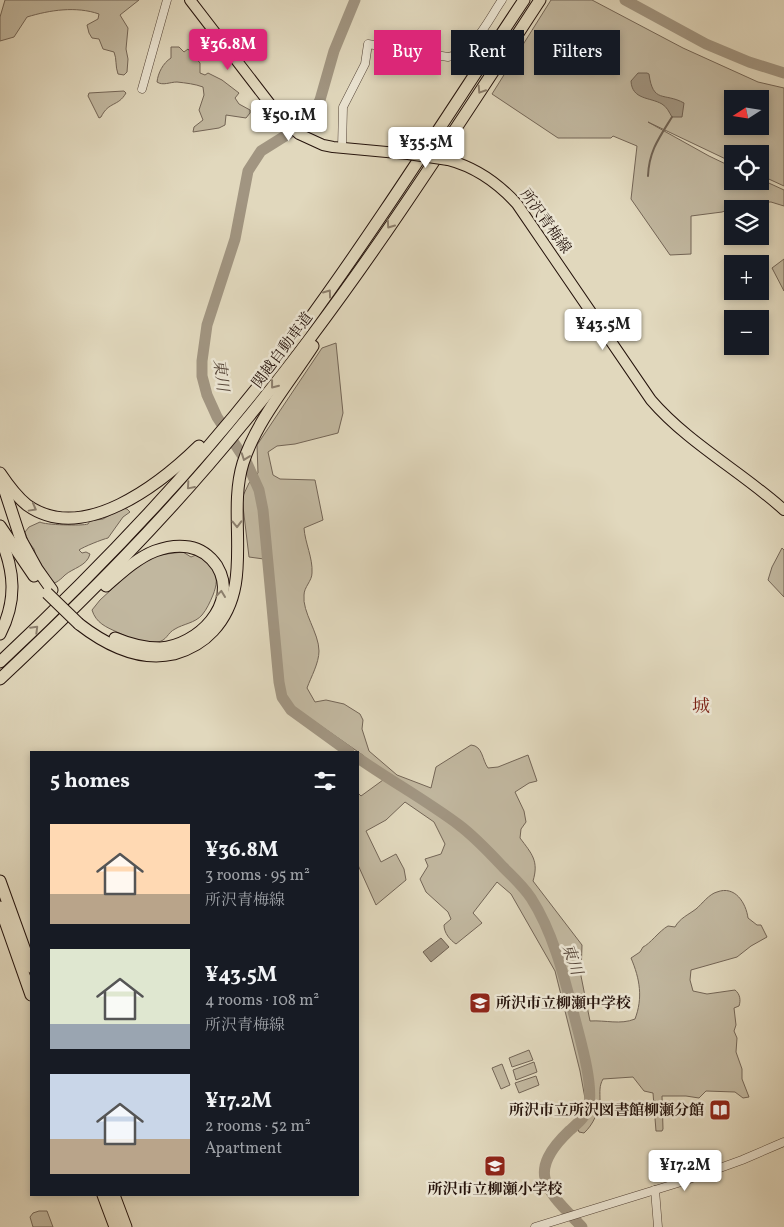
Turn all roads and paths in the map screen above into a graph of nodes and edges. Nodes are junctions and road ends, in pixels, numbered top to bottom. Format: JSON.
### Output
{"nodes":[{"id":1,"x":167,"y":0,"type":"edge"},
{"id":2,"x":190,"y":0,"type":"edge"},
{"id":3,"x":502,"y":0,"type":"edge"},
{"id":4,"x":523,"y":0,"type":"edge"},
{"id":5,"x":538,"y":3,"type":"edge"},
{"id":6,"x":142,"y":89,"type":"dead end"},
{"id":7,"x":342,"y":148,"type":"junction"},
{"id":8,"x":351,"y":282,"type":"junction"},
{"id":9,"x":214,"y":435,"type":"junction"},
{"id":10,"x":0,"y":473,"type":"edge"},
{"id":11,"x":0,"y":478,"type":"edge"},
{"id":12,"x":784,"y":510,"type":"edge"},
{"id":13,"x":0,"y":526,"type":"edge"},
{"id":14,"x":0,"y":537,"type":"edge"},
{"id":15,"x":49,"y":592,"type":"junction"},
{"id":16,"x":81,"y":622,"type":"junction"},
{"id":17,"x":0,"y":634,"type":"edge"},
{"id":18,"x":0,"y":662,"type":"edge"},
{"id":19,"x":0,"y":679,"type":"edge"},
{"id":20,"x":0,"y":881,"type":"edge"},
{"id":21,"x":0,"y":907,"type":"edge"},
{"id":22,"x":30,"y":965,"type":"edge"},
{"id":23,"x":30,"y":992,"type":"edge"},
{"id":24,"x":784,"y":1142,"type":"edge"},
{"id":25,"x":655,"y":1190,"type":"junction"},
{"id":26,"x":104,"y":1196,"type":"edge"},
{"id":27,"x":114,"y":1196,"type":"edge"},
{"id":28,"x":115,"y":1227,"type":"edge"},
{"id":29,"x":126,"y":1227,"type":"edge"},
{"id":30,"x":535,"y":1227,"type":"edge"},
{"id":31,"x":658,"y":1227,"type":"edge"}],
"edges":[{"from":1,"to":6,"type":"street"},
{"from":2,"to":7,"type":"main road","name":"所沢青梅線"},
{"from":3,"to":7,"type":"street"},
{"from":9,"to":4,"type":"highway","name":"関越自動車道","one_way":true},
{"from":5,"to":8,"type":"highway","name":"関越自動車道","one_way":true},
{"from":7,"to":12,"type":"main road","name":"所沢青梅線","bridge":true},
{"from":8,"to":16,"type":"highway","one_way":true},
{"from":8,"to":19,"type":"highway","name":"関越自動車道","one_way":true},
{"from":10,"to":9,"type":"highway","one_way":true},
{"from":18,"to":9,"type":"highway","one_way":true},
{"from":11,"to":15,"type":"highway"},
{"from":13,"to":15,"type":"highway"},
{"from":14,"to":17,"type":"highway"},
{"from":15,"to":16,"type":"highway"},
{"from":16,"to":19,"type":"highway","one_way":true},
{"from":20,"to":22,"type":"highway"},
{"from":21,"to":23,"type":"highway"},
{"from":24,"to":25,"type":"street"},
{"from":25,"to":30,"type":"street"},
{"from":25,"to":31,"type":"street"},
{"from":26,"to":28,"type":"highway"},
{"from":27,"to":29,"type":"highway"}]}
